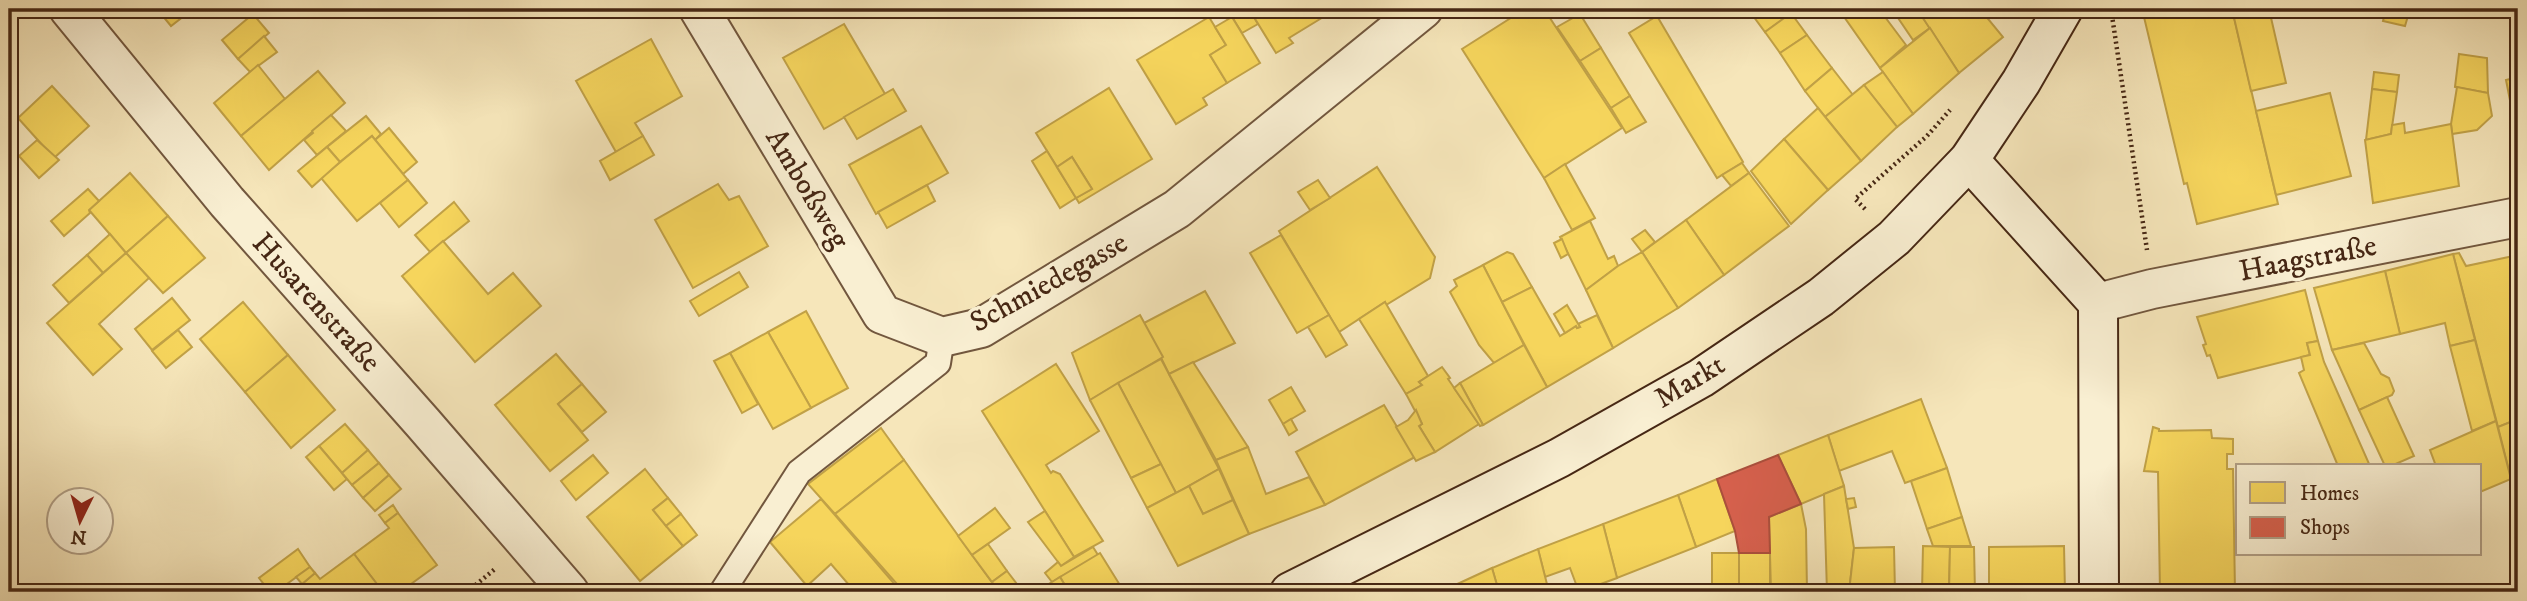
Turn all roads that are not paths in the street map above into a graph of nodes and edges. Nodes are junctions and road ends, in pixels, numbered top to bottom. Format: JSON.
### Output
{"nodes":[{"id":1,"x":69,"y":9,"type":"edge"},
{"id":2,"x":699,"y":9,"type":"edge"},
{"id":3,"x":1423,"y":9,"type":"edge"},
{"id":4,"x":2063,"y":9,"type":"edge"},
{"id":5,"x":1969,"y":160,"type":"junction"},
{"id":6,"x":2518,"y":217,"type":"edge"},
{"id":7,"x":2098,"y":303,"type":"junction"},
{"id":8,"x":942,"y":337,"type":"junction"},
{"id":9,"x":569,"y":592,"type":"edge"},
{"id":10,"x":722,"y":592,"type":"edge"},
{"id":11,"x":1290,"y":592,"type":"edge"},
{"id":12,"x":2099,"y":592,"type":"edge"}],
"edges":[{"from":1,"to":9,"type":"street","name":"Husarenstraße"},
{"from":2,"to":8,"type":"street","name":"Amboßweg"},
{"from":3,"to":8,"type":"street","name":"Schmiedegasse"},
{"from":4,"to":5,"type":"street","name":"Markt"},
{"from":5,"to":7,"type":"street"},
{"from":5,"to":11,"type":"street","name":"Markt"},
{"from":6,"to":7,"type":"street","name":"Haagstraße"},
{"from":7,"to":12,"type":"street"},
{"from":8,"to":10,"type":"lane","name":"Schmiedegasse"}]}
